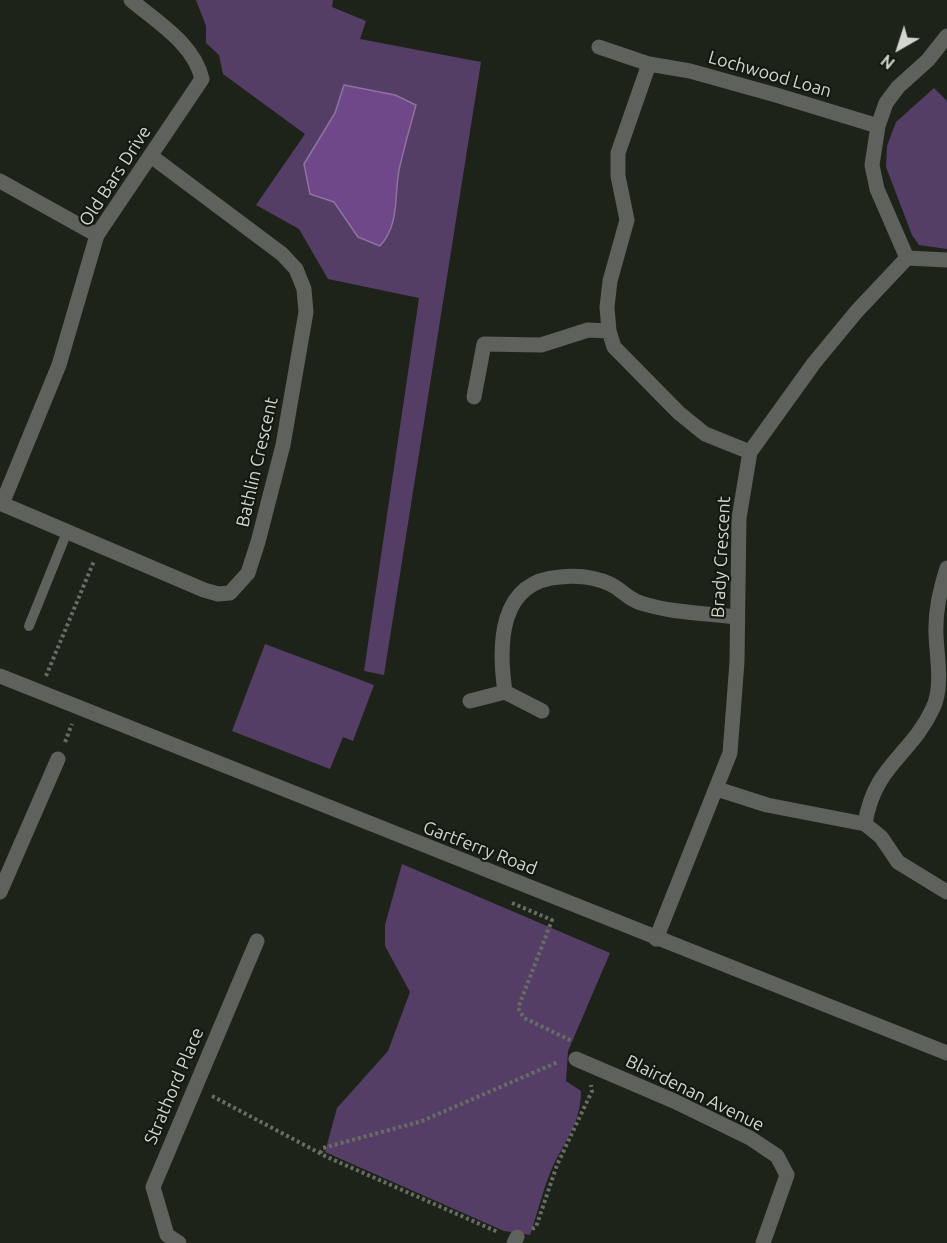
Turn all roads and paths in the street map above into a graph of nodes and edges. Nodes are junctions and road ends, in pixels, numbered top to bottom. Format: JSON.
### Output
{"nodes":[{"id":1,"x":131,"y":0,"type":"edge"},
{"id":2,"x":946,"y":40,"type":"edge"},
{"id":3,"x":599,"y":47,"type":"dead end"},
{"id":4,"x":649,"y":64,"type":"junction"},
{"id":5,"x":878,"y":126,"type":"junction"},
{"id":6,"x":151,"y":156,"type":"junction"},
{"id":7,"x":0,"y":181,"type":"edge"},
{"id":8,"x":96,"y":235,"type":"junction"},
{"id":9,"x":907,"y":258,"type":"junction"},
{"id":10,"x":947,"y":260,"type":"edge"},
{"id":11,"x":609,"y":331,"type":"junction"},
{"id":12,"x":474,"y":397,"type":"dead end"},
{"id":13,"x":750,"y":452,"type":"junction"},
{"id":14,"x":1,"y":504,"type":"edge"},
{"id":15,"x":67,"y":532,"type":"junction"},
{"id":16,"x":100,"y":547,"type":"junction"},
{"id":17,"x":947,"y":568,"type":"edge"},
{"id":18,"x":737,"y":617,"type":"junction"},
{"id":19,"x":29,"y":626,"type":"dead end"},
{"id":20,"x":0,"y":676,"type":"edge"},
{"id":21,"x":39,"y":692,"type":"junction"},
{"id":22,"x":505,"y":692,"type":"junction"},
{"id":23,"x":470,"y":701,"type":"dead end"},
{"id":24,"x":542,"y":711,"type":"dead end"},
{"id":25,"x":76,"y":715,"type":"junction"},
{"id":26,"x":83,"y":726,"type":"dead end"},
{"id":27,"x":58,"y":759,"type":"joint"},
{"id":28,"x":717,"y":789,"type":"junction"},
{"id":29,"x":865,"y":824,"type":"junction"},
{"id":30,"x":0,"y":892,"type":"edge"},
{"id":31,"x":947,"y":892,"type":"edge"},
{"id":32,"x":507,"y":902,"type":"dead end"},
{"id":33,"x":656,"y":939,"type":"junction"},
{"id":34,"x":256,"y":941,"type":"dead end"},
{"id":35,"x":947,"y":1053,"type":"edge"},
{"id":36,"x":576,"y":1059,"type":"junction"},
{"id":37,"x":196,"y":1087,"type":"junction"},
{"id":38,"x":320,"y":1153,"type":"junction"},
{"id":39,"x":516,"y":1240,"type":"edge"},
{"id":40,"x":180,"y":1243,"type":"edge"},
{"id":41,"x":764,"y":1243,"type":"edge"}],
"edges":[{"from":1,"to":6,"type":"street","name":"Old Bars Drive"},
{"from":2,"to":5,"type":"street"},
{"from":3,"to":4,"type":"street","name":"Lochwood Loan"},
{"from":4,"to":5,"type":"street","name":"Lochwood Loan"},
{"from":4,"to":11,"type":"street"},
{"from":5,"to":9,"type":"street"},
{"from":6,"to":8,"type":"street","name":"Old Bars Drive"},
{"from":6,"to":16,"type":"street","name":"Bathlin Crescent"},
{"from":7,"to":8,"type":"street"},
{"from":8,"to":14,"type":"street","name":"Old Bars Drive"},
{"from":9,"to":10,"type":"street"},
{"from":9,"to":13,"type":"street","name":"Brady Crescent"},
{"from":11,"to":12,"type":"street"},
{"from":11,"to":13,"type":"street"},
{"from":13,"to":18,"type":"street","name":"Brady Crescent"},
{"from":14,"to":15,"type":"street","name":"Bathlin Crescent"},
{"from":15,"to":16,"type":"street","name":"Bathlin Crescent"},
{"from":15,"to":19,"type":"lane"},
{"from":16,"to":21,"type":"path"},
{"from":17,"to":29,"type":"street"},
{"from":18,"to":22,"type":"street"},
{"from":18,"to":28,"type":"street","name":"Brady Crescent"},
{"from":20,"to":21,"type":"street","name":"Gartferry Road"},
{"from":21,"to":25,"type":"street","name":"Gartferry Road"},
{"from":22,"to":23,"type":"street"},
{"from":22,"to":24,"type":"street"},
{"from":25,"to":26,"type":"path"},
{"from":25,"to":27,"type":"path"},
{"from":25,"to":33,"type":"street","name":"Gartferry Road"},
{"from":27,"to":30,"type":"street"},
{"from":28,"to":29,"type":"street"},
{"from":28,"to":33,"type":"street","name":"Brady Crescent"},
{"from":29,"to":31,"type":"street"},
{"from":32,"to":36,"type":"path"},
{"from":33,"to":35,"type":"street","name":"Gartferry Road"},
{"from":34,"to":37,"type":"street","name":"Strathord Place"},
{"from":36,"to":38,"type":"path"},
{"from":36,"to":39,"type":"path"},
{"from":36,"to":41,"type":"street","name":"Blairdenan Avenue"},
{"from":37,"to":38,"type":"path"},
{"from":37,"to":40,"type":"street","name":"Strathord Place"},
{"from":38,"to":39,"type":"path"}]}
